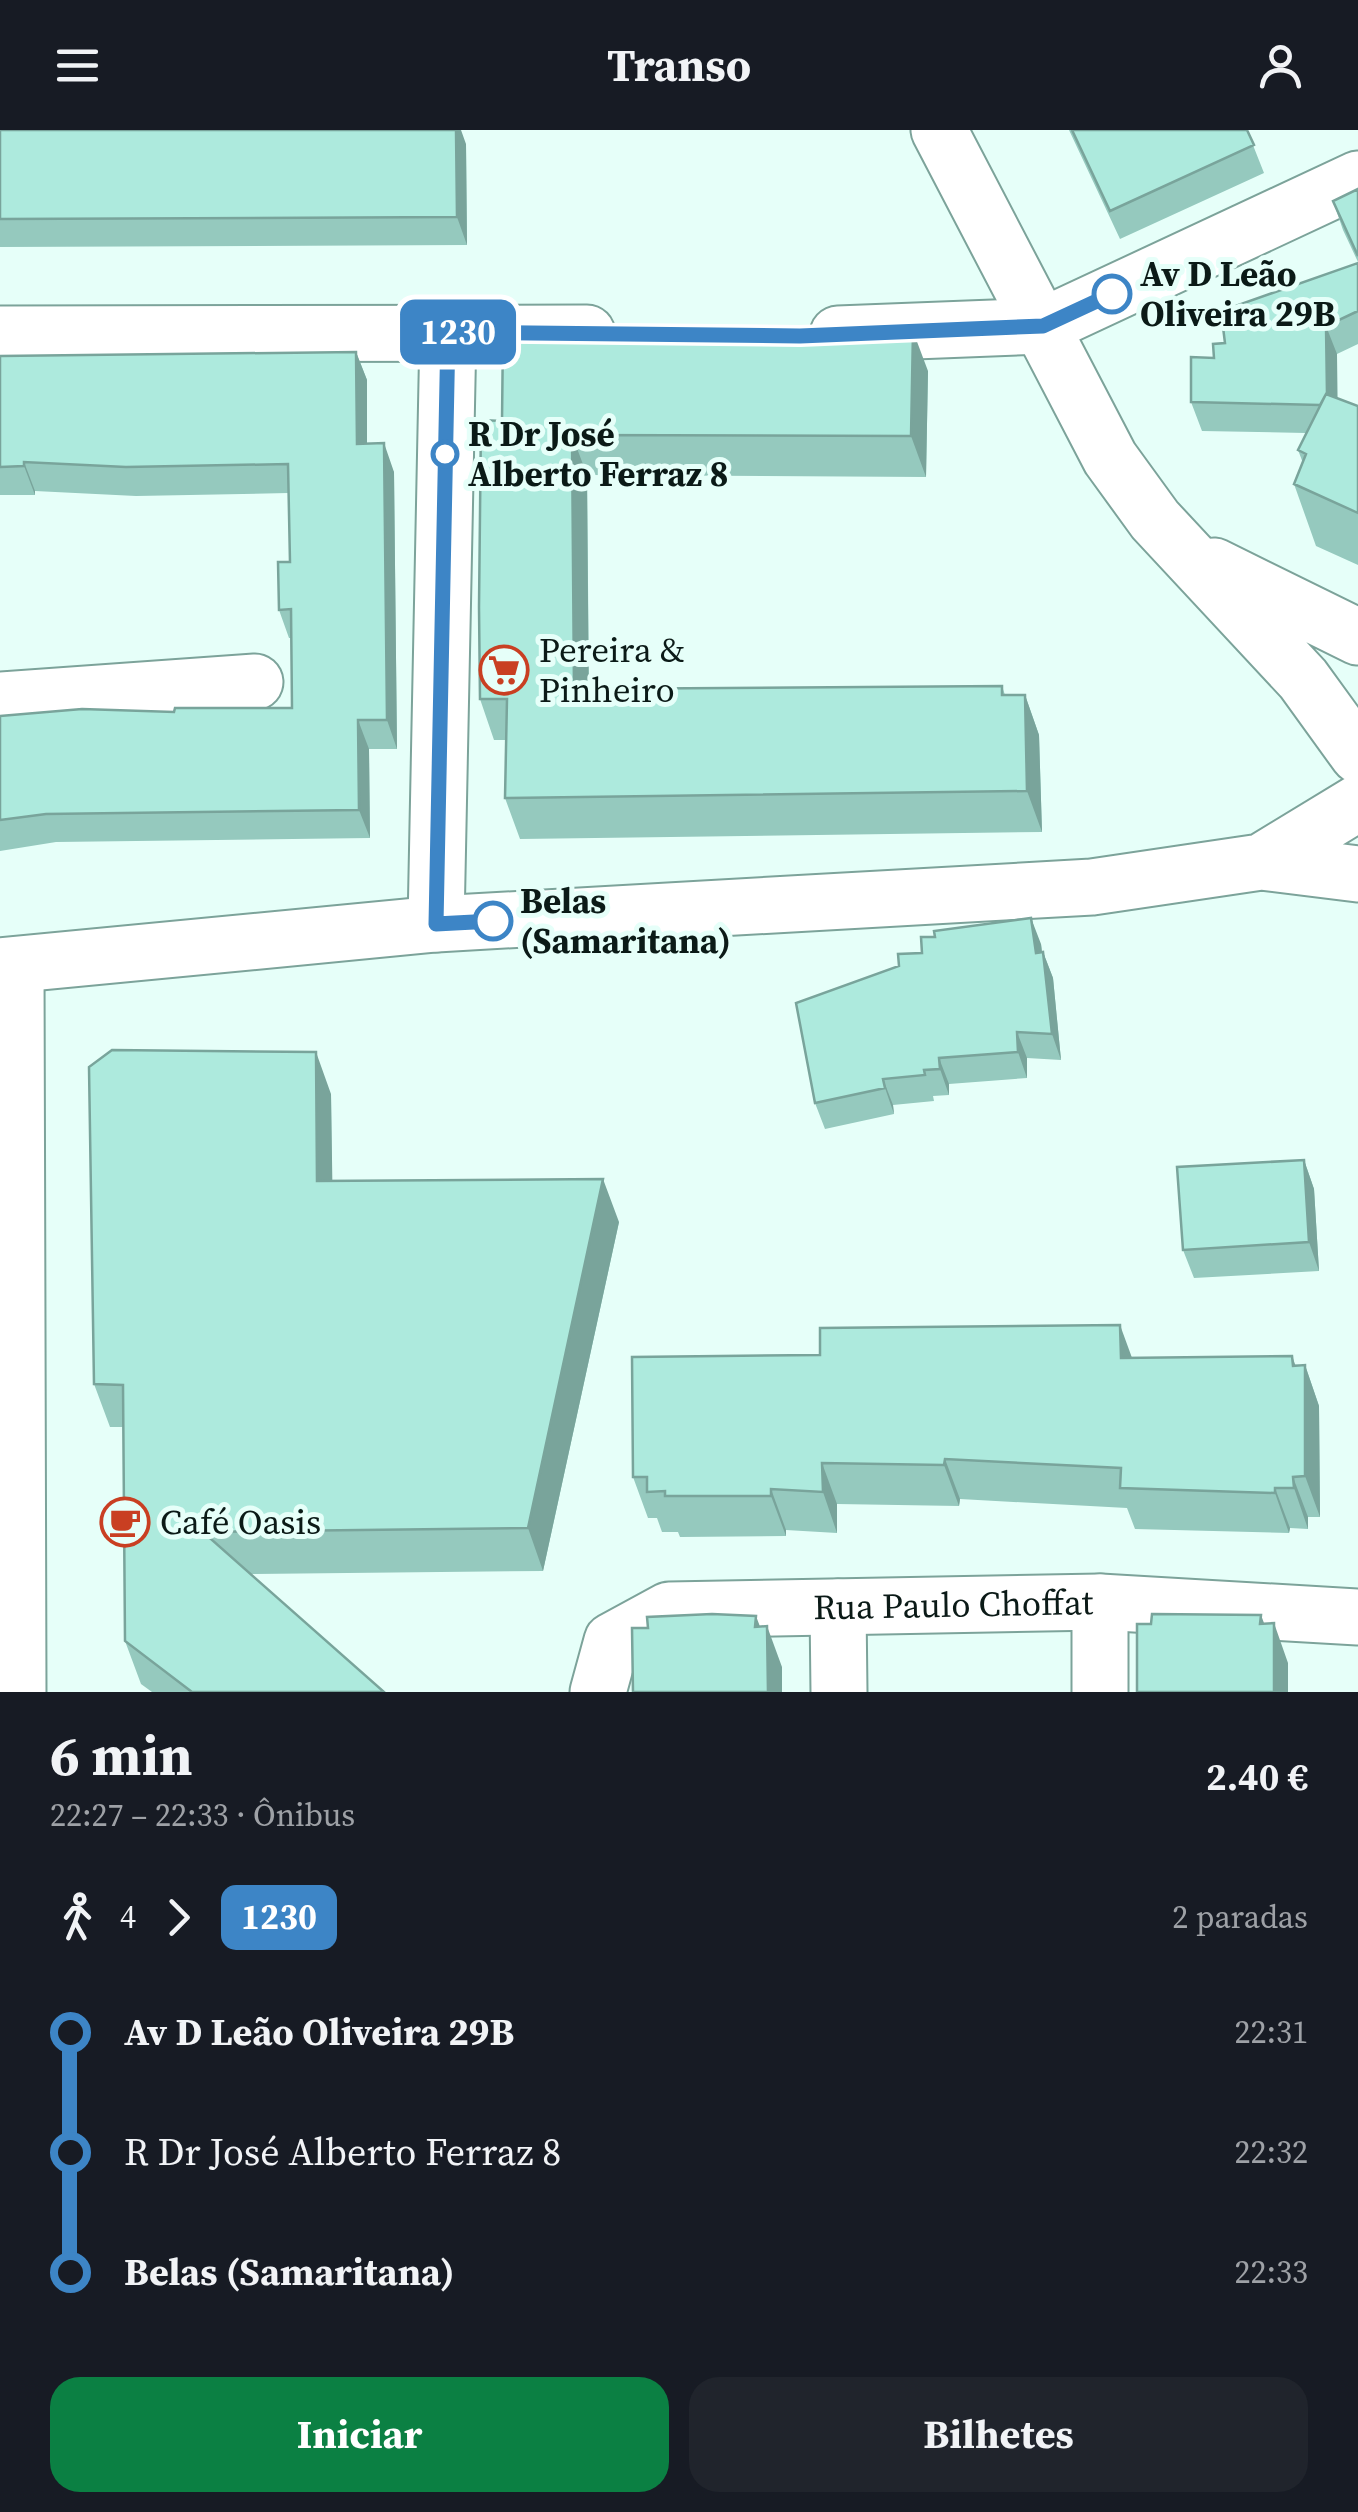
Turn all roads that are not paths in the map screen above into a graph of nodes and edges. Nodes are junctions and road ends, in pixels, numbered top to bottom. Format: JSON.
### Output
{"nodes":[{"id":1,"x":938,"y":130,"type":"edge"},
{"id":2,"x":1358,"y":180,"type":"edge"},
{"id":3,"x":1043,"y":326,"type":"junction"},
{"id":4,"x":448,"y":332,"type":"junction"},
{"id":5,"x":0,"y":334,"type":"edge"},
{"id":6,"x":644,"y":334,"type":"edge"},
{"id":7,"x":780,"y":336,"type":"edge"},
{"id":8,"x":1193,"y":556,"type":"junction"},
{"id":9,"x":1358,"y":636,"type":"edge"},
{"id":10,"x":256,"y":682,"type":"dead end"},
{"id":11,"x":0,"y":700,"type":"edge"},
{"id":12,"x":1358,"y":755,"type":"edge"},
{"id":13,"x":1358,"y":803,"type":"edge"},
{"id":14,"x":1261,"y":862,"type":"junction"},
{"id":15,"x":1358,"y":874,"type":"edge"},
{"id":16,"x":436,"y":924,"type":"junction"},
{"id":17,"x":8,"y":966,"type":"edge"},
{"id":18,"x":1100,"y":1602,"type":"junction"},
{"id":19,"x":838,"y":1607,"type":"junction"},
{"id":20,"x":1358,"y":1616,"type":"edge"},
{"id":21,"x":18,"y":1692,"type":"edge"},
{"id":22,"x":598,"y":1692,"type":"edge"},
{"id":23,"x":838,"y":1692,"type":"edge"},
{"id":24,"x":1100,"y":1692,"type":"edge"}],
"edges":[{"from":1,"to":3,"type":"street"},
{"from":2,"to":3,"type":"street"},
{"from":3,"to":7,"type":"street"},
{"from":3,"to":8,"type":"street"},
{"from":4,"to":5,"type":"street"},
{"from":4,"to":6,"type":"street"},
{"from":4,"to":16,"type":"street"},
{"from":8,"to":9,"type":"street"},
{"from":8,"to":12,"type":"street"},
{"from":10,"to":11,"type":"street"},
{"from":13,"to":14,"type":"street"},
{"from":14,"to":15,"type":"street"},
{"from":14,"to":16,"type":"street"},
{"from":16,"to":17,"type":"street"},
{"from":17,"to":21,"type":"street"},
{"from":18,"to":19,"type":"street","name":"Rua Paulo Choffat"},
{"from":18,"to":20,"type":"street","name":"Rua Paulo Choffat"},
{"from":18,"to":24,"type":"street"},
{"from":19,"to":22,"type":"street","name":"Rua Paulo Choffat"},
{"from":19,"to":23,"type":"street"}]}
